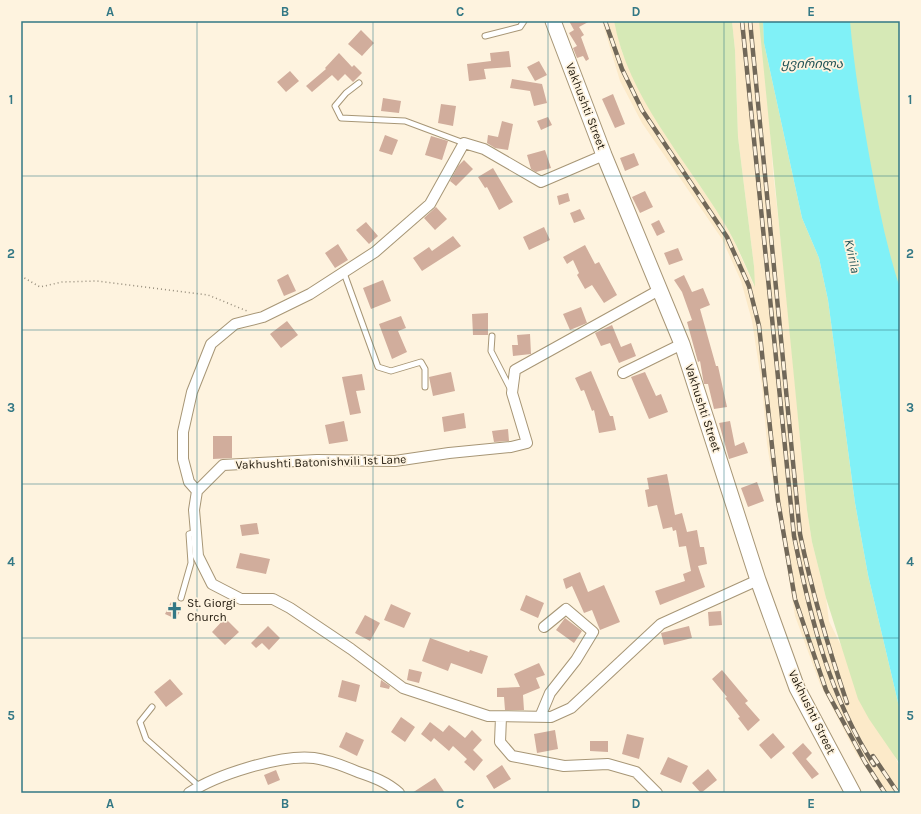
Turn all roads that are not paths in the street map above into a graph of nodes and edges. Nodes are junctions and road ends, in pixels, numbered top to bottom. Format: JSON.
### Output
{"nodes":[{"id":1,"x":524,"y":21,"type":"edge"},
{"id":2,"x":553,"y":21,"type":"edge"},
{"id":3,"x":484,"y":36,"type":"dead end"},
{"id":4,"x":359,"y":83,"type":"dead end"},
{"id":5,"x":464,"y":143,"type":"junction"},
{"id":6,"x":604,"y":154,"type":"junction"},
{"id":7,"x":344,"y":273,"type":"junction"},
{"id":8,"x":661,"y":289,"type":"junction"},
{"id":9,"x":492,"y":336,"type":"dead end"},
{"id":10,"x":682,"y":344,"type":"junction"},
{"id":11,"x":623,"y":373,"type":"dead end"},
{"id":12,"x":425,"y":387,"type":"dead end"},
{"id":13,"x":512,"y":393,"type":"junction"},
{"id":14,"x":197,"y":491,"type":"junction"},
{"id":15,"x":196,"y":532,"type":"junction"},
{"id":16,"x":758,"y":580,"type":"junction"},
{"id":17,"x":180,"y":598,"type":"dead end"},
{"id":18,"x":544,"y":627,"type":"dead end"},
{"id":19,"x":152,"y":707,"type":"dead end"},
{"id":20,"x":501,"y":717,"type":"junction"},
{"id":21,"x":540,"y":717,"type":"junction"},
{"id":22,"x":199,"y":786,"type":"junction"},
{"id":23,"x":189,"y":793,"type":"edge"},
{"id":24,"x":399,"y":793,"type":"edge"},
{"id":25,"x":657,"y":793,"type":"edge"},
{"id":26,"x":853,"y":793,"type":"edge"}],
"edges":[{"from":1,"to":3,"type":"lane"},
{"from":2,"to":6,"type":"street","name":"Vakhushti Street"},
{"from":4,"to":5,"type":"lane"},
{"from":5,"to":6,"type":"street"},
{"from":5,"to":7,"type":"street"},
{"from":6,"to":8,"type":"street","name":"Vakhushti Street"},
{"from":7,"to":12,"type":"lane"},
{"from":7,"to":14,"type":"street"},
{"from":8,"to":10,"type":"street","name":"Vakhushti Street"},
{"from":8,"to":13,"type":"street","name":"Vakhushti Batonishvili 1st Lane"},
{"from":9,"to":13,"type":"lane"},
{"from":10,"to":11,"type":"street"},
{"from":10,"to":16,"type":"street","name":"Vakhushti Street"},
{"from":13,"to":14,"type":"street","name":"Vakhushti Batonishvili 1st Lane"},
{"from":14,"to":15,"type":"street"},
{"from":15,"to":17,"type":"lane"},
{"from":15,"to":20,"type":"street"},
{"from":16,"to":21,"type":"street"},
{"from":16,"to":26,"type":"street","name":"Vakhushti Street"},
{"from":18,"to":21,"type":"street"},
{"from":19,"to":22,"type":"lane"},
{"from":20,"to":21,"type":"street"},
{"from":20,"to":25,"type":"street"},
{"from":22,"to":23,"type":"street"},
{"from":22,"to":24,"type":"street"}]}
